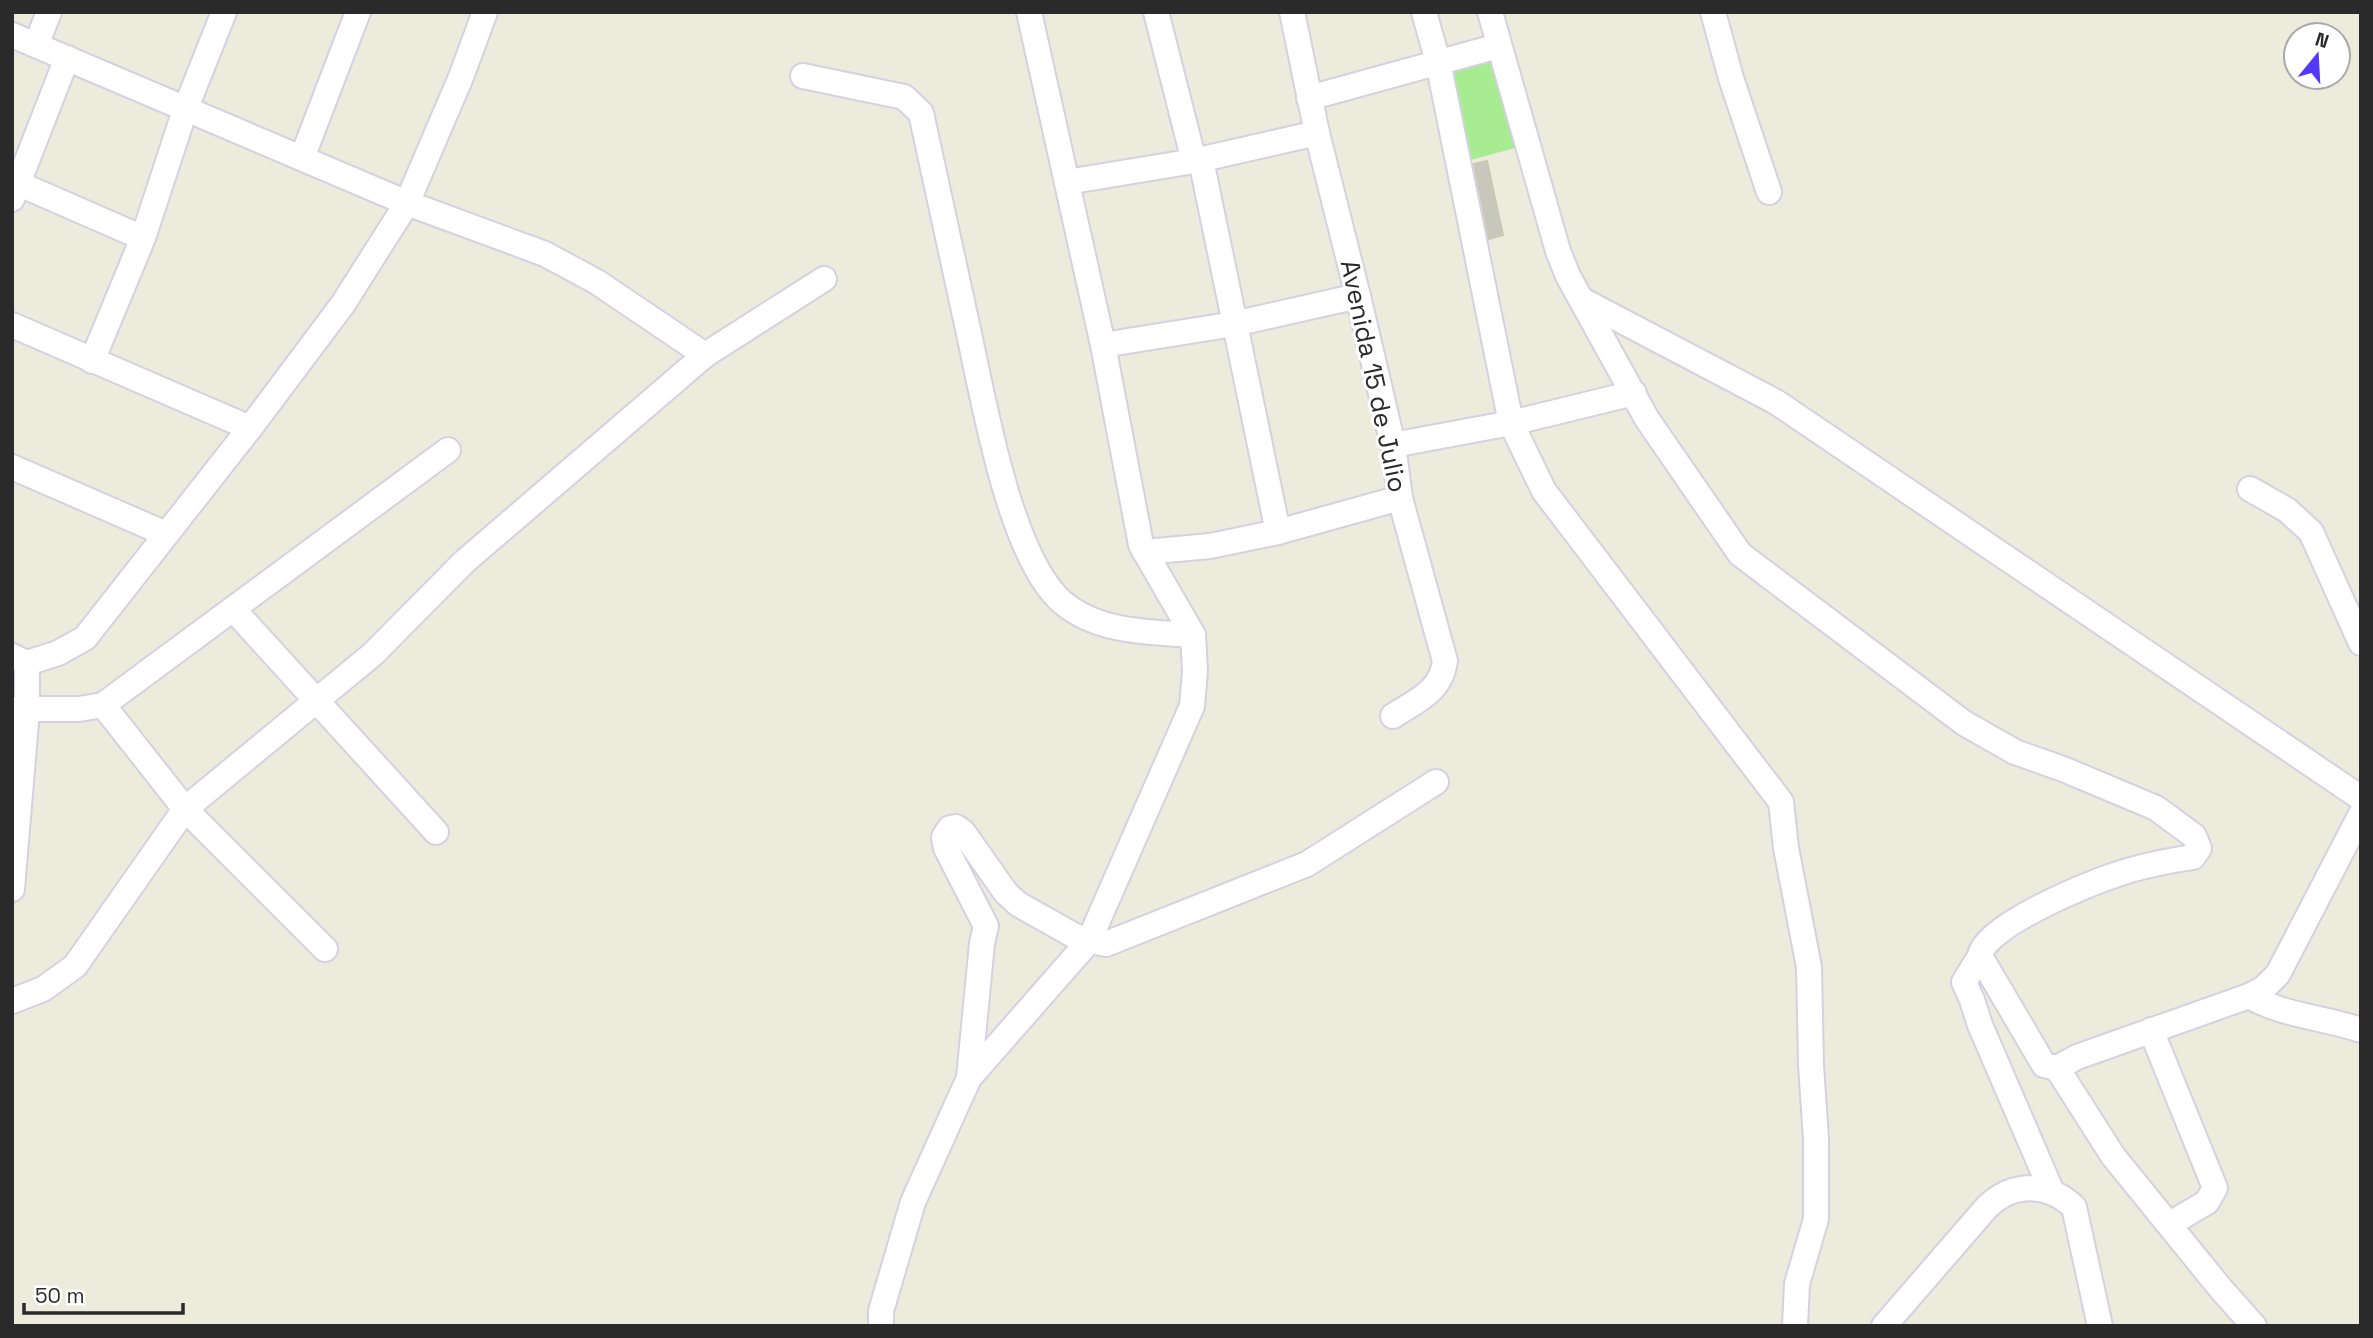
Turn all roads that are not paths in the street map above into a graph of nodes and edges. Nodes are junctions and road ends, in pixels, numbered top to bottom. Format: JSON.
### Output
{"nodes":[{"id":1,"x":49,"y":12,"type":"edge"},
{"id":2,"x":224,"y":12,"type":"edge"},
{"id":3,"x":358,"y":12,"type":"edge"},
{"id":4,"x":485,"y":12,"type":"edge"},
{"id":5,"x":1156,"y":12,"type":"edge"},
{"id":6,"x":1292,"y":12,"type":"edge"},
{"id":7,"x":1424,"y":12,"type":"edge"},
{"id":8,"x":1490,"y":12,"type":"edge"},
{"id":9,"x":1713,"y":12,"type":"edge"},
{"id":10,"x":1034,"y":13,"type":"edge"},
{"id":11,"x":12,"y":35,"type":"edge"},
{"id":12,"x":36,"y":45,"type":"junction"},
{"id":13,"x":1498,"y":46,"type":"junction"},
{"id":14,"x":67,"y":58,"type":"junction"},
{"id":15,"x":1438,"y":62,"type":"junction"},
{"id":16,"x":803,"y":76,"type":"dead end"},
{"id":17,"x":1309,"y":98,"type":"junction"},
{"id":18,"x":185,"y":110,"type":"junction"},
{"id":19,"x":1317,"y":133,"type":"junction"},
{"id":20,"x":302,"y":158,"type":"junction"},
{"id":21,"x":1198,"y":160,"type":"junction"},
{"id":22,"x":1067,"y":182,"type":"junction"},
{"id":23,"x":15,"y":191,"type":"edge"},
{"id":24,"x":1769,"y":192,"type":"dead end"},
{"id":25,"x":407,"y":203,"type":"junction"},
{"id":26,"x":143,"y":239,"type":"junction"},
{"id":27,"x":824,"y":279,"type":"dead end"},
{"id":28,"x":1358,"y":296,"type":"junction"},
{"id":29,"x":1582,"y":300,"type":"junction"},
{"id":30,"x":1234,"y":324,"type":"junction"},
{"id":31,"x":12,"y":325,"type":"edge"},
{"id":32,"x":1103,"y":345,"type":"junction"},
{"id":33,"x":705,"y":355,"type":"junction"},
{"id":34,"x":92,"y":361,"type":"junction"},
{"id":35,"x":1634,"y":393,"type":"junction"},
{"id":36,"x":1511,"y":423,"type":"junction"},
{"id":37,"x":250,"y":428,"type":"junction"},
{"id":38,"x":1393,"y":445,"type":"junction"},
{"id":39,"x":448,"y":450,"type":"dead end"},
{"id":40,"x":12,"y":467,"type":"edge"},
{"id":41,"x":2250,"y":489,"type":"dead end"},
{"id":42,"x":1400,"y":498,"type":"junction"},
{"id":43,"x":1278,"y":532,"type":"junction"},
{"id":44,"x":166,"y":534,"type":"junction"},
{"id":45,"x":1146,"y":552,"type":"junction"},
{"id":46,"x":233,"y":609,"type":"junction"},
{"id":47,"x":1193,"y":635,"type":"junction"},
{"id":48,"x":2361,"y":643,"type":"edge"},
{"id":49,"x":19,"y":660,"type":"edge"},
{"id":50,"x":317,"y":700,"type":"junction"},
{"id":51,"x":103,"y":705,"type":"junction"},
{"id":52,"x":20,"y":709,"type":"edge"},
{"id":53,"x":1393,"y":716,"type":"dead end"},
{"id":54,"x":1436,"y":782,"type":"dead end"},
{"id":55,"x":2361,"y":798,"type":"edge"},
{"id":56,"x":185,"y":809,"type":"junction"},
{"id":57,"x":2361,"y":814,"type":"edge"},
{"id":58,"x":436,"y":832,"type":"dead end"},
{"id":59,"x":14,"y":860,"type":"edge"},
{"id":60,"x":12,"y":889,"type":"edge"},
{"id":61,"x":1089,"y":941,"type":"junction"},
{"id":62,"x":325,"y":949,"type":"dead end"},
{"id":63,"x":1980,"y":956,"type":"junction"},
{"id":64,"x":2249,"y":996,"type":"junction"},
{"id":65,"x":12,"y":1001,"type":"edge"},
{"id":66,"x":2151,"y":1030,"type":"junction"},
{"id":67,"x":2361,"y":1030,"type":"edge"},
{"id":68,"x":2057,"y":1068,"type":"junction"},
{"id":69,"x":969,"y":1078,"type":"junction"},
{"id":70,"x":2052,"y":1192,"type":"junction"},
{"id":71,"x":2170,"y":1224,"type":"junction"},
{"id":72,"x":881,"y":1326,"type":"edge"},
{"id":73,"x":1795,"y":1326,"type":"edge"},
{"id":74,"x":1884,"y":1326,"type":"edge"},
{"id":75,"x":2100,"y":1326,"type":"edge"},
{"id":76,"x":2254,"y":1326,"type":"edge"}],
"edges":[{"from":1,"to":12,"type":"street"},
{"from":2,"to":18,"type":"street"},
{"from":3,"to":20,"type":"street"},
{"from":4,"to":25,"type":"street"},
{"from":5,"to":21,"type":"street"},
{"from":6,"to":17,"type":"street","name":"Avenida 15 de Julio"},
{"from":7,"to":15,"type":"street"},
{"from":8,"to":13,"type":"street"},
{"from":9,"to":24,"type":"street"},
{"from":10,"to":22,"type":"street"},
{"from":11,"to":12,"type":"street"},
{"from":12,"to":14,"type":"street"},
{"from":13,"to":15,"type":"street"},
{"from":13,"to":29,"type":"street"},
{"from":14,"to":18,"type":"street"},
{"from":14,"to":23,"type":"street"},
{"from":15,"to":17,"type":"street"},
{"from":15,"to":36,"type":"street"},
{"from":16,"to":47,"type":"street"},
{"from":17,"to":19,"type":"street","name":"Avenida 15 de Julio"},
{"from":18,"to":20,"type":"street"},
{"from":18,"to":26,"type":"street"},
{"from":19,"to":21,"type":"street"},
{"from":19,"to":28,"type":"street","name":"Avenida 15 de Julio"},
{"from":20,"to":25,"type":"street"},
{"from":21,"to":22,"type":"street"},
{"from":21,"to":30,"type":"street"},
{"from":22,"to":32,"type":"street"},
{"from":23,"to":26,"type":"street"},
{"from":25,"to":33,"type":"street"},
{"from":25,"to":37,"type":"street"},
{"from":26,"to":34,"type":"street"},
{"from":27,"to":33,"type":"street"},
{"from":28,"to":30,"type":"street"},
{"from":28,"to":38,"type":"street","name":"Avenida 15 de Julio"},
{"from":29,"to":35,"type":"street"},
{"from":29,"to":55,"type":"street"},
{"from":30,"to":32,"type":"street"},
{"from":30,"to":43,"type":"street"},
{"from":31,"to":34,"type":"street"},
{"from":32,"to":45,"type":"street"},
{"from":33,"to":50,"type":"street"},
{"from":34,"to":37,"type":"street"},
{"from":35,"to":36,"type":"street"},
{"from":35,"to":63,"type":"street"},
{"from":36,"to":38,"type":"street"},
{"from":36,"to":73,"type":"street"},
{"from":37,"to":44,"type":"street"},
{"from":38,"to":42,"type":"street","name":"Avenida 15 de Julio"},
{"from":39,"to":46,"type":"street"},
{"from":40,"to":44,"type":"street"},
{"from":41,"to":48,"type":"street"},
{"from":42,"to":43,"type":"street"},
{"from":42,"to":53,"type":"street","name":"Avenida 15 de Julio"},
{"from":43,"to":45,"type":"street"},
{"from":44,"to":49,"type":"street"},
{"from":45,"to":47,"type":"street"},
{"from":46,"to":50,"type":"street"},
{"from":46,"to":51,"type":"street"},
{"from":47,"to":61,"type":"street"},
{"from":49,"to":52,"type":"street"},
{"from":50,"to":56,"type":"street"},
{"from":50,"to":58,"type":"street"},
{"from":51,"to":52,"type":"street"},
{"from":51,"to":56,"type":"street"},
{"from":52,"to":59,"type":"street"},
{"from":54,"to":61,"type":"street"},
{"from":56,"to":62,"type":"street"},
{"from":56,"to":65,"type":"street"},
{"from":57,"to":64,"type":"street"},
{"from":59,"to":60,"type":"street"},
{"from":61,"to":69,"type":"street"},
{"from":61,"to":69,"type":"street"},
{"from":63,"to":68,"type":"street"},
{"from":63,"to":70,"type":"street"},
{"from":64,"to":66,"type":"street"},
{"from":64,"to":67,"type":"street"},
{"from":66,"to":68,"type":"street"},
{"from":66,"to":71,"type":"street"},
{"from":68,"to":71,"type":"street"},
{"from":69,"to":72,"type":"street"},
{"from":70,"to":74,"type":"street"},
{"from":70,"to":75,"type":"street"},
{"from":71,"to":76,"type":"street"}]}
